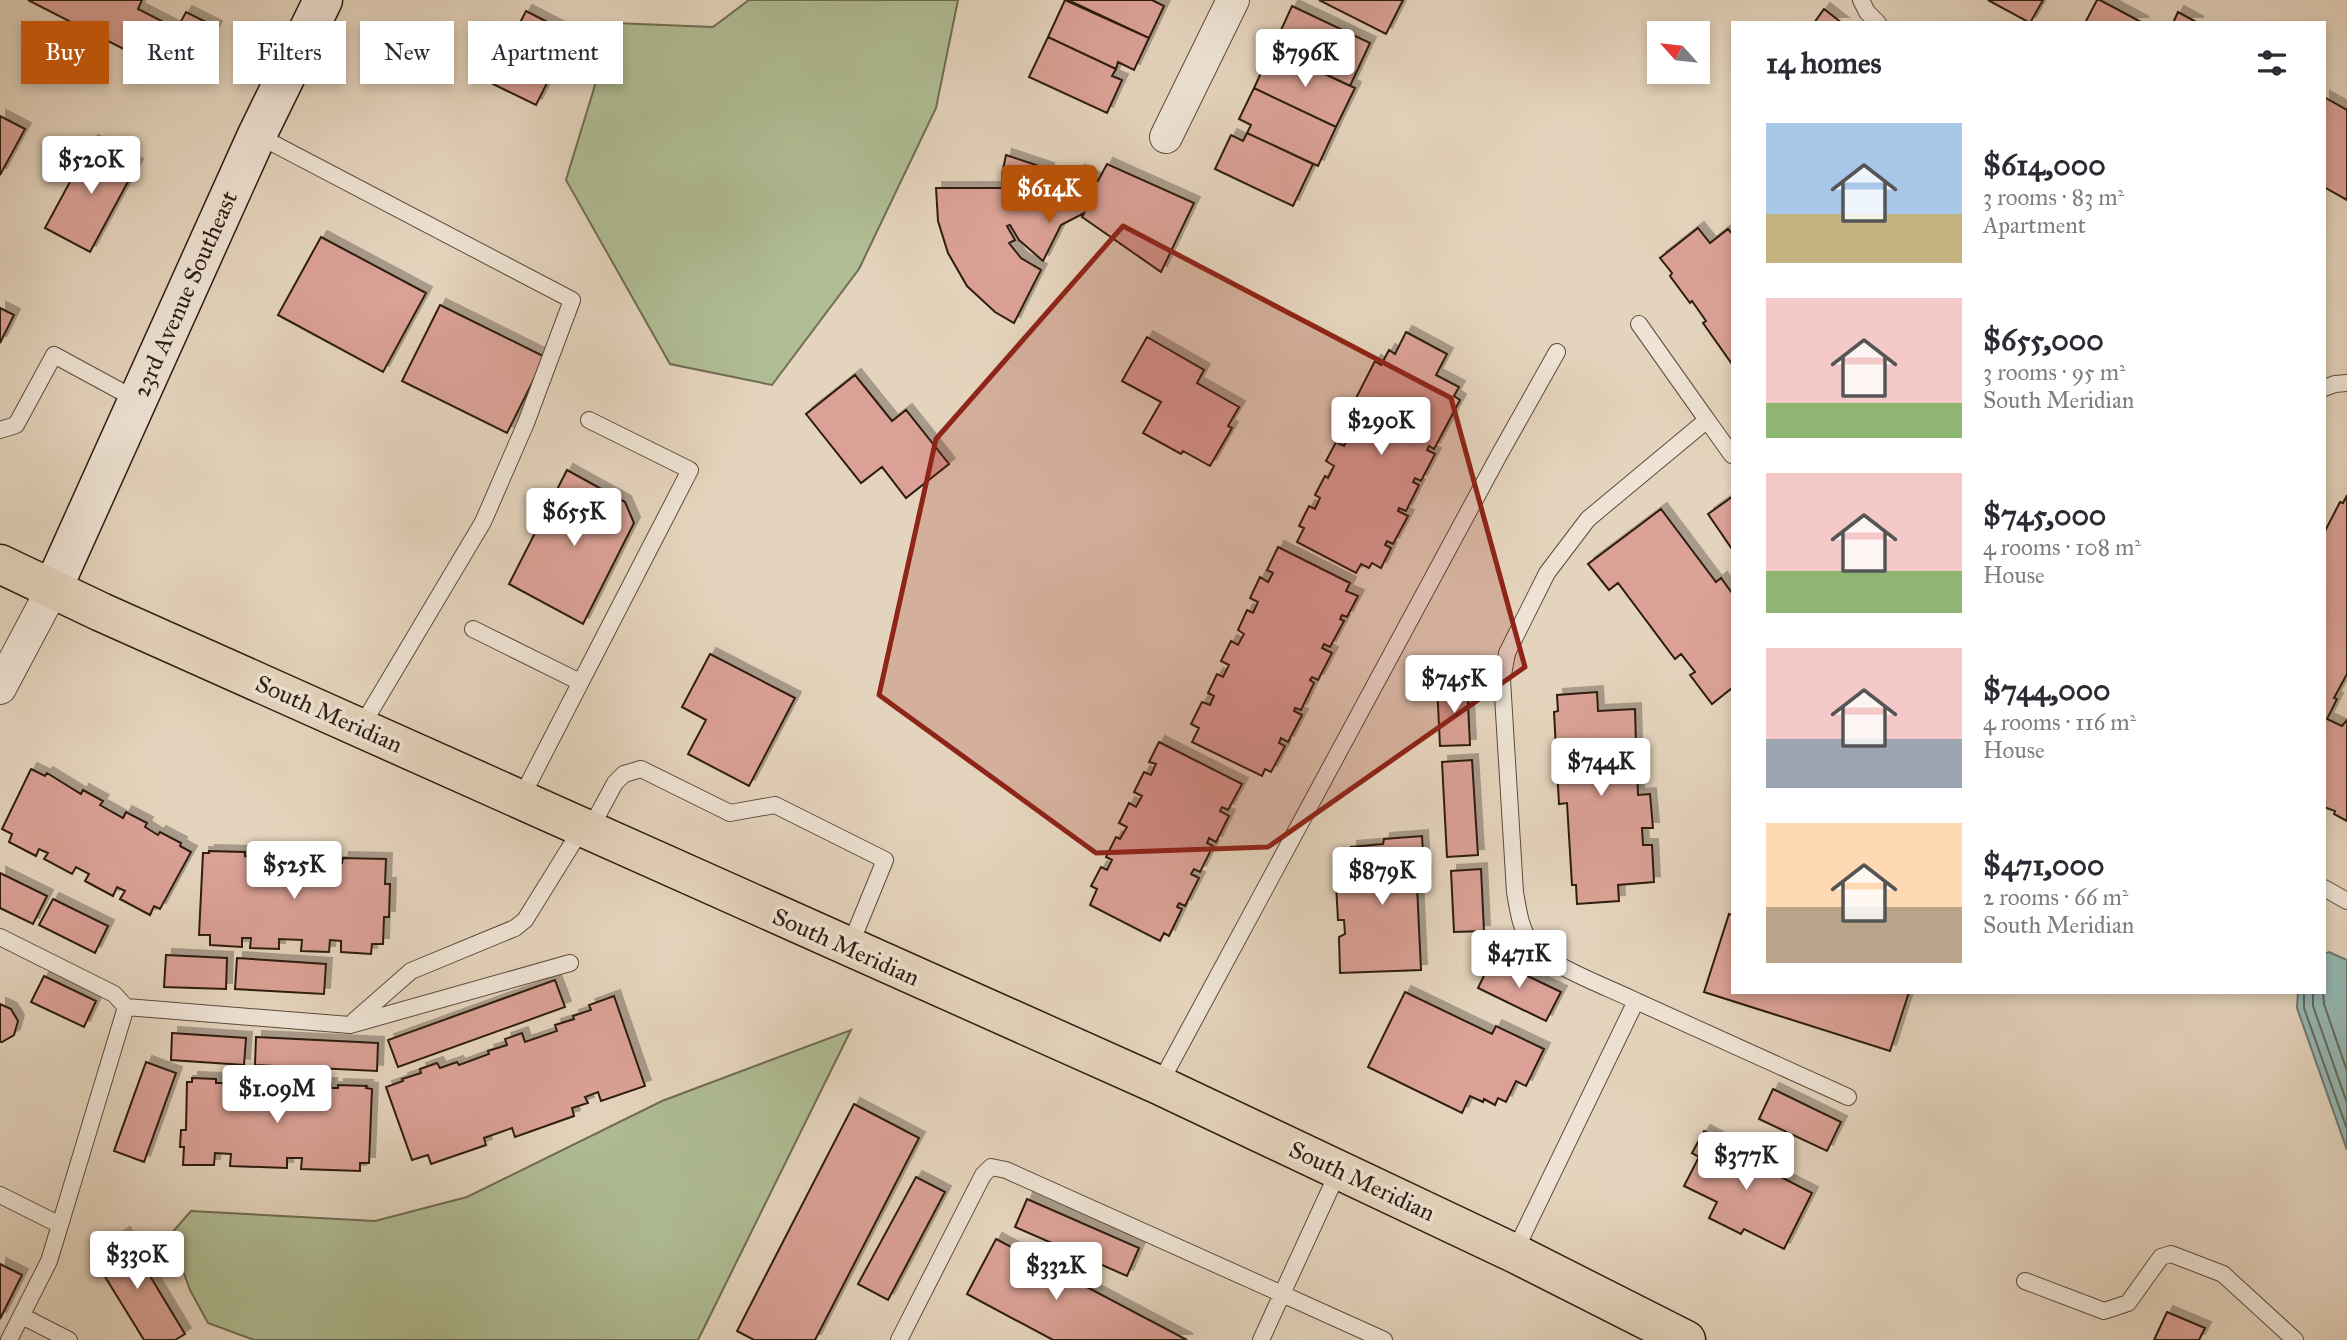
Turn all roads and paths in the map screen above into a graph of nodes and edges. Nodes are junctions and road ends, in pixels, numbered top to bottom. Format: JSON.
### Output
{"nodes":[{"id":1,"x":323,"y":0,"type":"edge"},
{"id":2,"x":1233,"y":0,"type":"edge"},
{"id":3,"x":1861,"y":0,"type":"edge"},
{"id":4,"x":1876,"y":21,"type":"edge"},
{"id":5,"x":257,"y":135,"type":"junction"},
{"id":6,"x":1166,"y":137,"type":"dead end"},
{"id":7,"x":1639,"y":324,"type":"dead end"},
{"id":8,"x":1557,"y":352,"type":"dead end"},
{"id":9,"x":2347,"y":383,"type":"edge"},
{"id":10,"x":2326,"y":387,"type":"edge"},
{"id":11,"x":137,"y":400,"type":"junction"},
{"id":12,"x":589,"y":420,"type":"dead end"},
{"id":13,"x":1707,"y":420,"type":"junction"},
{"id":14,"x":0,"y":430,"type":"edge"},
{"id":15,"x":1731,"y":454,"type":"edge"},
{"id":16,"x":0,"y":564,"type":"edge"},
{"id":17,"x":52,"y":590,"type":"junction"},
{"id":18,"x":473,"y":629,"type":"dead end"},
{"id":19,"x":580,"y":682,"type":"junction"},
{"id":20,"x":0,"y":688,"type":"edge"},
{"id":21,"x":360,"y":728,"type":"junction"},
{"id":22,"x":520,"y":800,"type":"junction"},
{"id":23,"x":585,"y":830,"type":"junction"},
{"id":24,"x":2326,"y":889,"type":"edge"},
{"id":25,"x":2347,"y":901,"type":"edge"},
{"id":26,"x":0,"y":937,"type":"edge"},
{"id":27,"x":849,"y":948,"type":"junction"},
{"id":28,"x":570,"y":963,"type":"dead end"},
{"id":29,"x":1636,"y":1001,"type":"junction"},
{"id":30,"x":127,"y":1007,"type":"junction"},
{"id":31,"x":350,"y":1025,"type":"junction"},
{"id":32,"x":1159,"y":1086,"type":"junction"},
{"id":33,"x":1848,"y":1097,"type":"dead end"},
{"id":34,"x":1339,"y":1170,"type":"junction"},
{"id":35,"x":0,"y":1195,"type":"edge"},
{"id":36,"x":60,"y":1225,"type":"junction"},
{"id":37,"x":1514,"y":1253,"type":"junction"},
{"id":38,"x":2025,"y":1281,"type":"dead end"},
{"id":39,"x":1282,"y":1294,"type":"junction"},
{"id":40,"x":22,"y":1316,"type":"junction"},
{"id":41,"x":9,"y":1340,"type":"edge"},
{"id":42,"x":69,"y":1340,"type":"edge"},
{"id":43,"x":899,"y":1340,"type":"edge"},
{"id":44,"x":1261,"y":1340,"type":"edge"},
{"id":45,"x":1384,"y":1340,"type":"edge"},
{"id":46,"x":1686,"y":1340,"type":"edge"},
{"id":47,"x":2295,"y":1340,"type":"edge"}],
"edges":[{"from":1,"to":5,"type":"street","name":"23rd Avenue Southeast"},
{"from":2,"to":6,"type":"street"},
{"from":3,"to":4,"type":"lane"},
{"from":5,"to":11,"type":"street","name":"23rd Avenue Southeast"},
{"from":5,"to":21,"type":"lane"},
{"from":7,"to":13,"type":"lane"},
{"from":8,"to":32,"type":"lane"},
{"from":9,"to":10,"type":"lane"},
{"from":11,"to":14,"type":"lane"},
{"from":11,"to":17,"type":"street","name":"23rd Avenue Southeast"},
{"from":12,"to":19,"type":"lane"},
{"from":13,"to":15,"type":"lane"},
{"from":13,"to":29,"type":"lane"},
{"from":16,"to":17,"type":"main road","name":"South Meridian"},
{"from":17,"to":20,"type":"street"},
{"from":17,"to":21,"type":"main road","name":"South Meridian"},
{"from":18,"to":19,"type":"lane"},
{"from":19,"to":22,"type":"lane"},
{"from":21,"to":22,"type":"main road","name":"South Meridian"},
{"from":22,"to":23,"type":"main road","name":"South Meridian"},
{"from":23,"to":27,"type":"main road","name":"South Meridian"},
{"from":23,"to":27,"type":"lane"},
{"from":23,"to":31,"type":"lane"},
{"from":24,"to":25,"type":"lane"},
{"from":26,"to":30,"type":"lane"},
{"from":27,"to":32,"type":"main road","name":"South Meridian"},
{"from":28,"to":31,"type":"lane"},
{"from":29,"to":33,"type":"lane"},
{"from":29,"to":37,"type":"lane"},
{"from":30,"to":31,"type":"lane"},
{"from":30,"to":36,"type":"lane"},
{"from":32,"to":34,"type":"main road","name":"South Meridian"},
{"from":34,"to":37,"type":"main road","name":"South Meridian"},
{"from":34,"to":39,"type":"lane"},
{"from":35,"to":36,"type":"lane"},
{"from":36,"to":40,"type":"lane"},
{"from":37,"to":46,"type":"main road","name":"South Meridian"},
{"from":38,"to":47,"type":"lane"},
{"from":39,"to":43,"type":"lane"},
{"from":39,"to":44,"type":"lane"},
{"from":39,"to":45,"type":"lane"},
{"from":40,"to":41,"type":"lane"},
{"from":40,"to":42,"type":"lane"}]}
